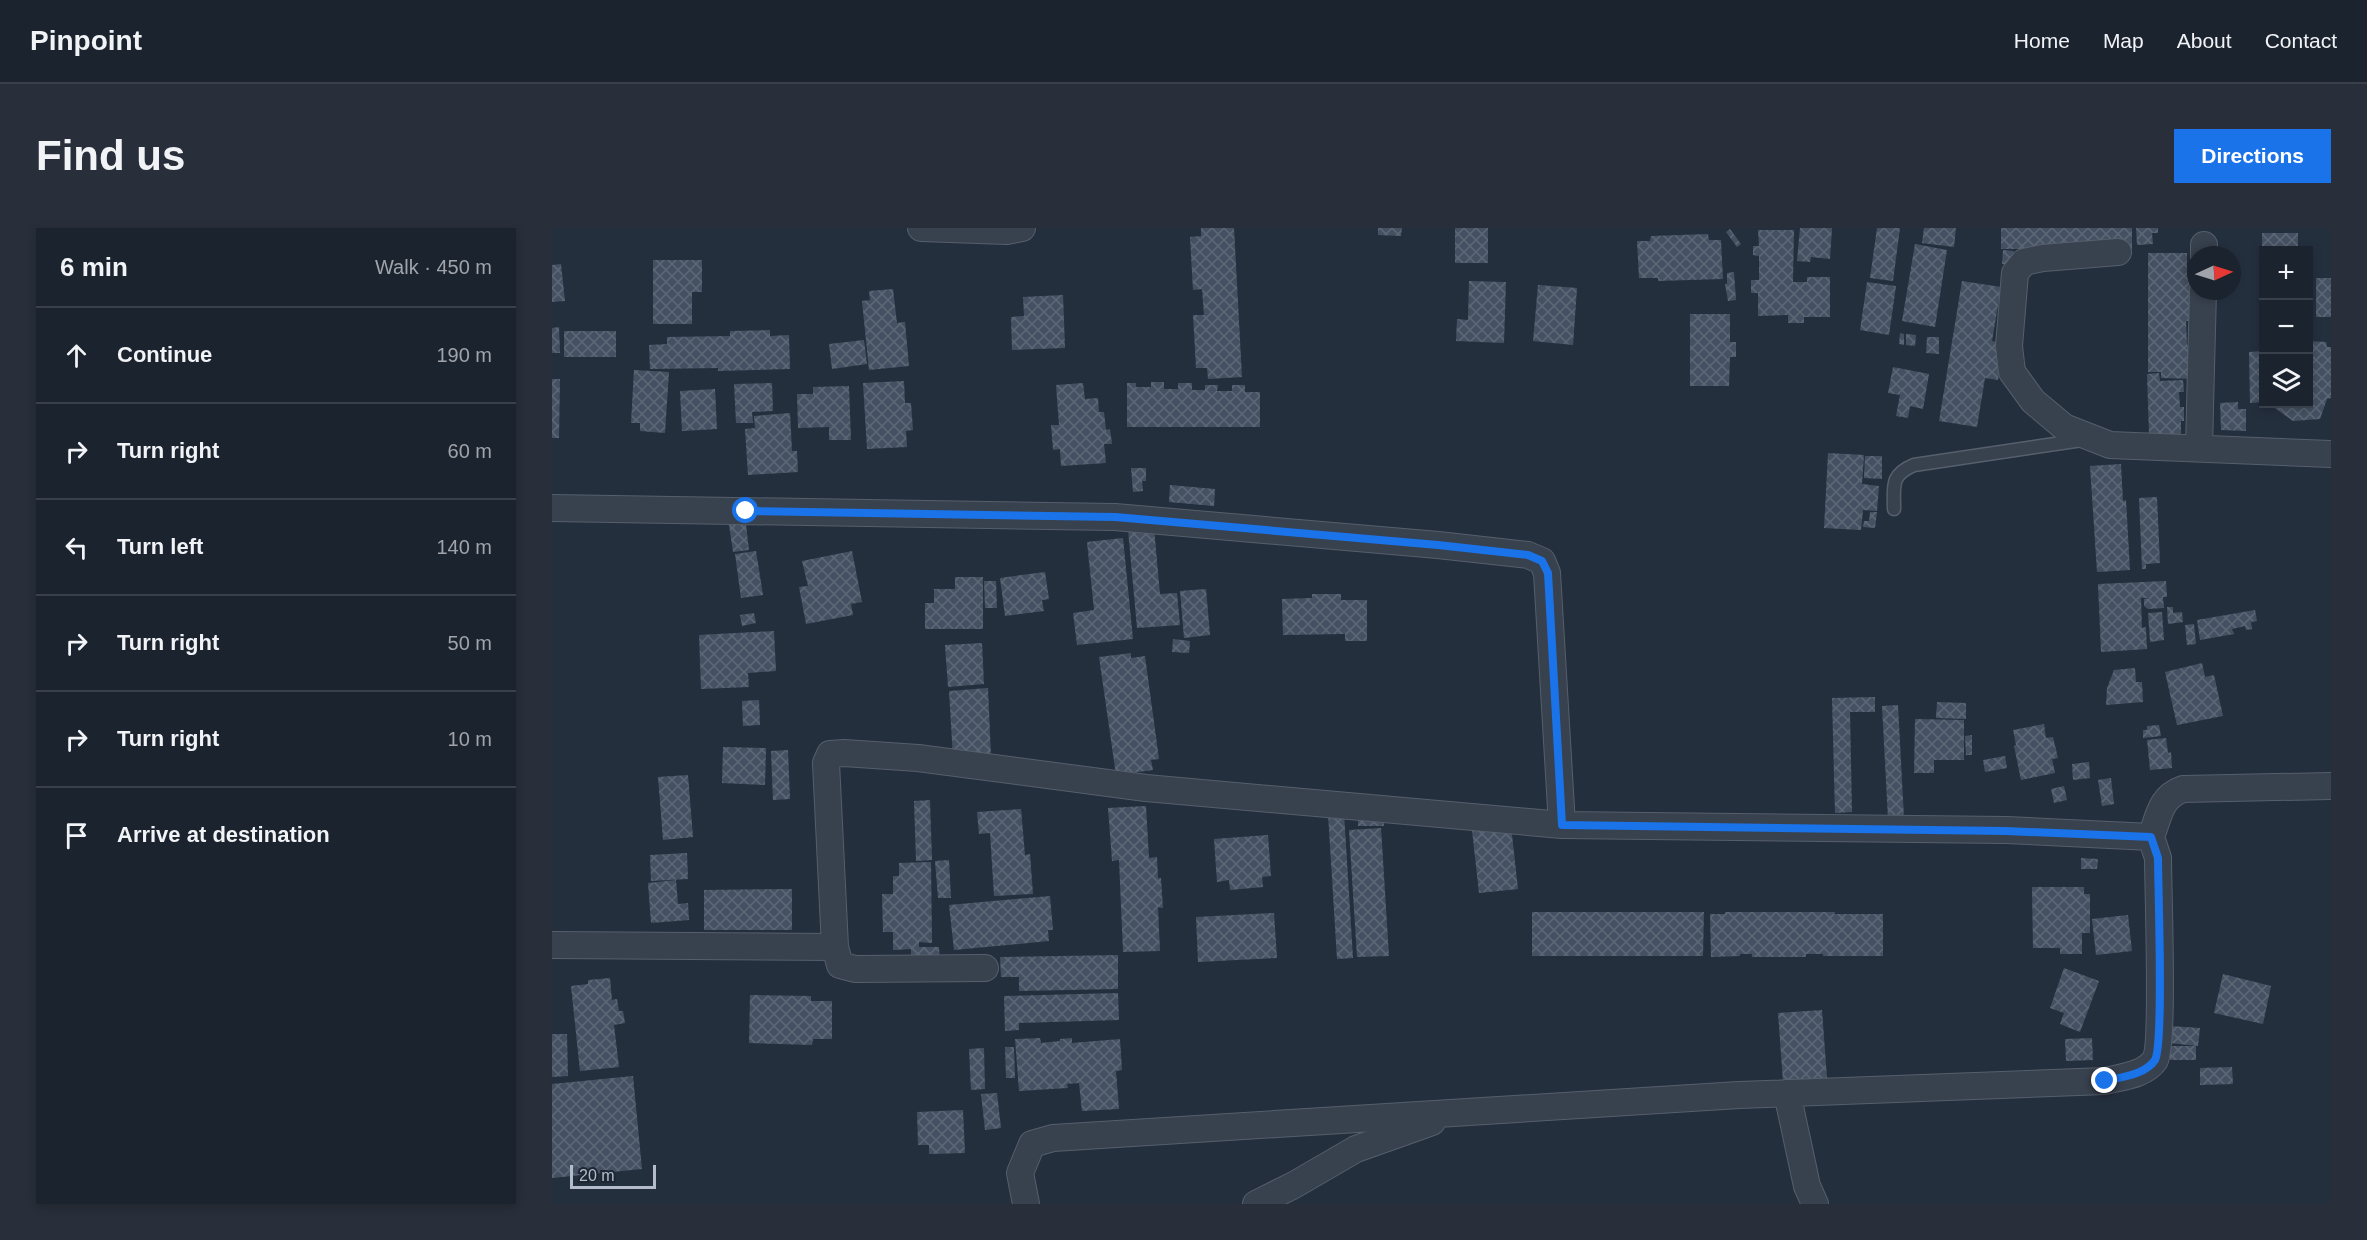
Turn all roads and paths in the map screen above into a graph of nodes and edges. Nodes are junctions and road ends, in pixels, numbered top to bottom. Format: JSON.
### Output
{"nodes":[{"id":1,"x":921,"y":228,"type":"edge"},
{"id":2,"x":1022,"y":228,"type":"edge"},
{"id":3,"x":2118,"y":252,"type":"dead end"},
{"id":4,"x":2203,"y":300,"type":"edge"},
{"id":5,"x":2089,"y":439,"type":"junction"},
{"id":6,"x":2199,"y":447,"type":"junction"},
{"id":7,"x":2331,"y":454,"type":"edge"},
{"id":8,"x":552,"y":508,"type":"edge"},
{"id":9,"x":1894,"y":509,"type":"dead end"},
{"id":10,"x":2331,"y":786,"type":"edge"},
{"id":11,"x":1562,"y":825,"type":"junction"},
{"id":12,"x":2151,"y":837,"type":"junction"},
{"id":13,"x":552,"y":945,"type":"edge"},
{"id":14,"x":835,"y":947,"type":"junction"},
{"id":15,"x":985,"y":968,"type":"dead end"},
{"id":16,"x":1787,"y":1093,"type":"junction"},
{"id":17,"x":1461,"y":1111,"type":"junction"},
{"id":18,"x":1026,"y":1204,"type":"edge"},
{"id":19,"x":1256,"y":1204,"type":"edge"},
{"id":20,"x":1815,"y":1204,"type":"edge"}],
"edges":[{"from":1,"to":2,"type":"street"},
{"from":3,"to":5,"type":"street"},
{"from":4,"to":6,"type":"street"},
{"from":5,"to":6,"type":"street"},
{"from":5,"to":9,"type":"lane"},
{"from":6,"to":7,"type":"street"},
{"from":8,"to":11,"type":"street"},
{"from":10,"to":12,"type":"street"},
{"from":11,"to":12,"type":"street"},
{"from":11,"to":14,"type":"street"},
{"from":12,"to":16,"type":"street"},
{"from":13,"to":14,"type":"street"},
{"from":14,"to":15,"type":"street"},
{"from":16,"to":17,"type":"street"},
{"from":16,"to":20,"type":"street"},
{"from":17,"to":18,"type":"street"},
{"from":17,"to":19,"type":"street"}]}
